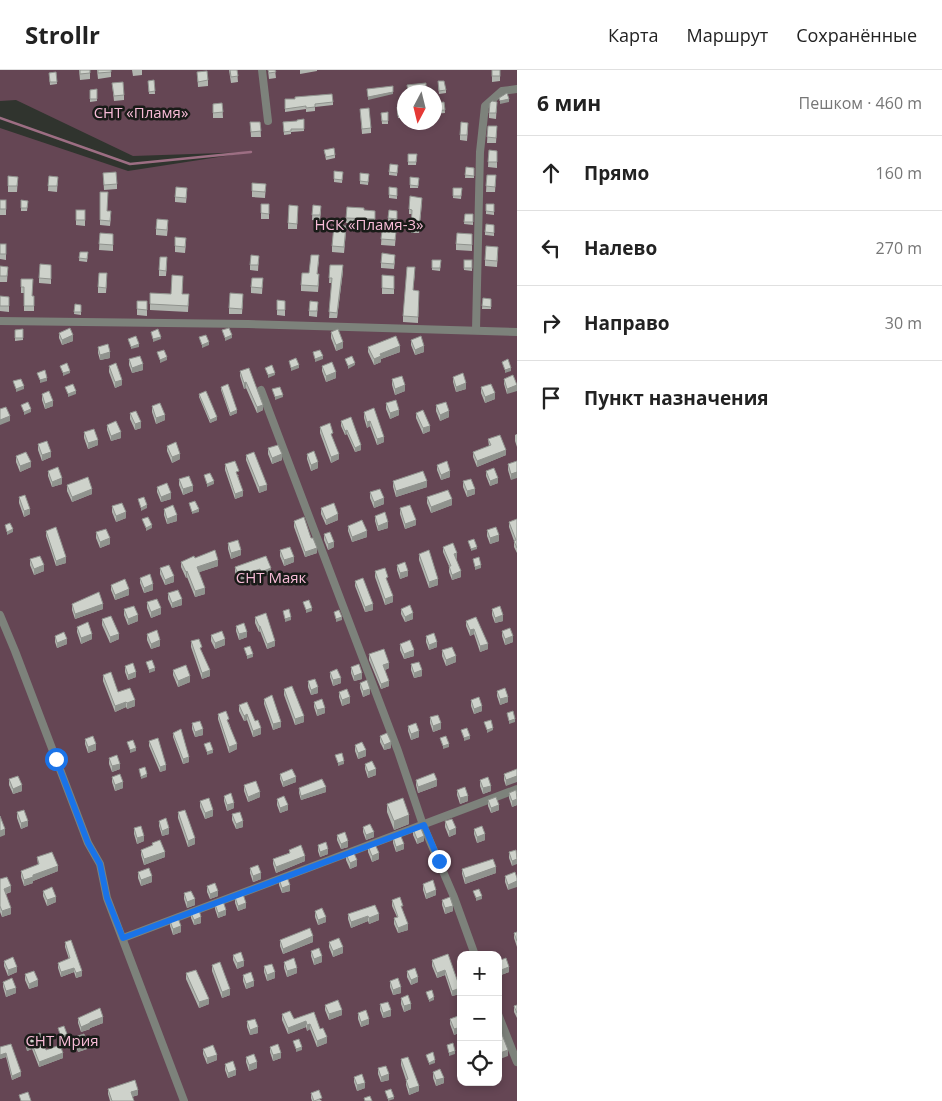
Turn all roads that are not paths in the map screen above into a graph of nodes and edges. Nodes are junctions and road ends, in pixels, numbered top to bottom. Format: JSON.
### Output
{"nodes":[{"id":1,"x":262,"y":70,"type":"edge"},
{"id":2,"x":517,"y":89,"type":"edge"},
{"id":3,"x":268,"y":121,"type":"dead end"},
{"id":4,"x":0,"y":322,"type":"edge"},
{"id":5,"x":476,"y":330,"type":"junction"},
{"id":6,"x":517,"y":332,"type":"edge"},
{"id":7,"x":260,"y":390,"type":"dead end"},
{"id":8,"x":0,"y":615,"type":"edge"},
{"id":9,"x":517,"y":789,"type":"edge"},
{"id":10,"x":424,"y":825,"type":"junction"},
{"id":11,"x":123,"y":938,"type":"junction"},
{"id":12,"x":474,"y":951,"type":"edge"},
{"id":13,"x":502,"y":1024,"type":"edge"},
{"id":14,"x":517,"y":1062,"type":"edge"},
{"id":15,"x":184,"y":1101,"type":"edge"}],
"edges":[{"from":1,"to":3,"type":"street"},
{"from":2,"to":5,"type":"street"},
{"from":4,"to":5,"type":"street"},
{"from":5,"to":6,"type":"street"},
{"from":7,"to":10,"type":"street"},
{"from":8,"to":11,"type":"street"},
{"from":9,"to":10,"type":"street"},
{"from":10,"to":11,"type":"street"},
{"from":10,"to":12,"type":"street"},
{"from":11,"to":15,"type":"street"},
{"from":13,"to":14,"type":"street"}]}
